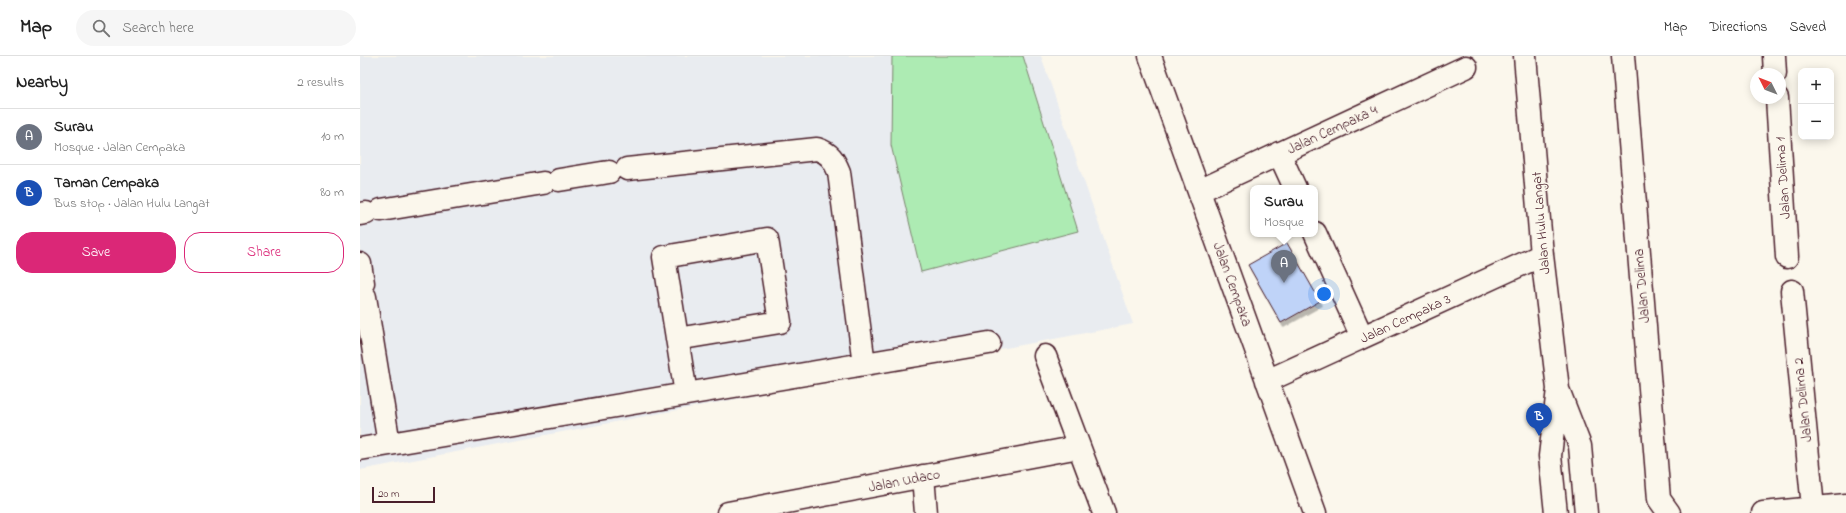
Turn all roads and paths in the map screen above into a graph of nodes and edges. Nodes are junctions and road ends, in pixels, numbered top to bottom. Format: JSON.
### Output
{"nodes":[{"id":1,"x":1150,"y":56,"type":"edge"},
{"id":2,"x":1525,"y":56,"type":"edge"},
{"id":3,"x":1623,"y":56,"type":"edge"},
{"id":4,"x":1774,"y":56,"type":"edge"},
{"id":5,"x":1466,"y":67,"type":"dead end"},
{"id":6,"x":1775,"y":68,"type":"edge"},
{"id":7,"x":1776,"y":104,"type":"edge"},
{"id":8,"x":1279,"y":153,"type":"junction"},
{"id":9,"x":1294,"y":185,"type":"edge"},
{"id":10,"x":1199,"y":190,"type":"junction"},
{"id":11,"x":369,"y":212,"type":"edge"},
{"id":12,"x":1317,"y":237,"type":"edge"},
{"id":13,"x":1542,"y":255,"type":"junction"},
{"id":14,"x":1787,"y":257,"type":"dead end"},
{"id":15,"x":363,"y":282,"type":"edge"},
{"id":16,"x":1792,"y":291,"type":"dead end"},
{"id":17,"x":1362,"y":337,"type":"junction"},
{"id":18,"x":677,"y":339,"type":"junction"},
{"id":19,"x":989,"y":343,"type":"dead end"},
{"id":20,"x":1045,"y":356,"type":"dead end"},
{"id":21,"x":864,"y":364,"type":"junction"},
{"id":22,"x":1267,"y":381,"type":"junction"},
{"id":23,"x":1558,"y":389,"type":"junction"},
{"id":24,"x":686,"y":394,"type":"junction"},
{"id":25,"x":389,"y":444,"type":"junction"},
{"id":26,"x":1079,"y":447,"type":"junction"},
{"id":27,"x":360,"y":449,"type":"edge"},
{"id":28,"x":923,"y":476,"type":"junction"},
{"id":29,"x":1846,"y":505,"type":"edge"},
{"id":30,"x":1813,"y":508,"type":"junction"},
{"id":31,"x":731,"y":513,"type":"edge"},
{"id":32,"x":926,"y":513,"type":"edge"},
{"id":33,"x":1104,"y":513,"type":"edge"},
{"id":34,"x":1315,"y":513,"type":"edge"},
{"id":35,"x":1556,"y":513,"type":"edge"},
{"id":36,"x":1586,"y":513,"type":"edge"},
{"id":37,"x":1669,"y":513,"type":"edge"},
{"id":38,"x":1763,"y":513,"type":"edge"}],
"edges":[{"from":1,"to":10,"type":"street","name":"Jalan Cempaka"},
{"from":2,"to":13,"type":"street","name":"Jalan Hulu Langat"},
{"from":3,"to":37,"type":"street","name":"Jalan Delima"},
{"from":4,"to":6,"type":"street"},
{"from":5,"to":8,"type":"street","name":"Jalan Cempaka 4"},
{"from":7,"to":14,"type":"street","name":"Jalan Delima 1"},
{"from":8,"to":9,"type":"street"},
{"from":8,"to":10,"type":"street","name":"Jalan Cempaka 4"},
{"from":10,"to":22,"type":"street","name":"Jalan Cempaka"},
{"from":11,"to":21,"type":"street"},
{"from":12,"to":17,"type":"street"},
{"from":13,"to":17,"type":"street","name":"Jalan Cempaka 3"},
{"from":13,"to":23,"type":"street","name":"Jalan Hulu Langat"},
{"from":15,"to":25,"type":"street"},
{"from":16,"to":30,"type":"street","name":"Jalan Delima 2"},
{"from":17,"to":22,"type":"street","name":"Jalan Cempaka 3"},
{"from":18,"to":18,"type":"street"},
{"from":18,"to":24,"type":"street"},
{"from":19,"to":21,"type":"street"},
{"from":20,"to":26,"type":"street"},
{"from":21,"to":24,"type":"street"},
{"from":22,"to":34,"type":"street","name":"Jalan Cempaka"},
{"from":23,"to":35,"type":"street","name":"Jalan Hulu Langat"},
{"from":23,"to":36,"type":"street","name":"Jalan Hulu Langat"},
{"from":24,"to":25,"type":"street"},
{"from":25,"to":27,"type":"street"},
{"from":26,"to":28,"type":"street","name":"Jalan Udaco"},
{"from":26,"to":33,"type":"street"},
{"from":28,"to":31,"type":"street","name":"Jalan Udaco"},
{"from":28,"to":32,"type":"street"},
{"from":29,"to":30,"type":"street"},
{"from":30,"to":38,"type":"street"}]}
